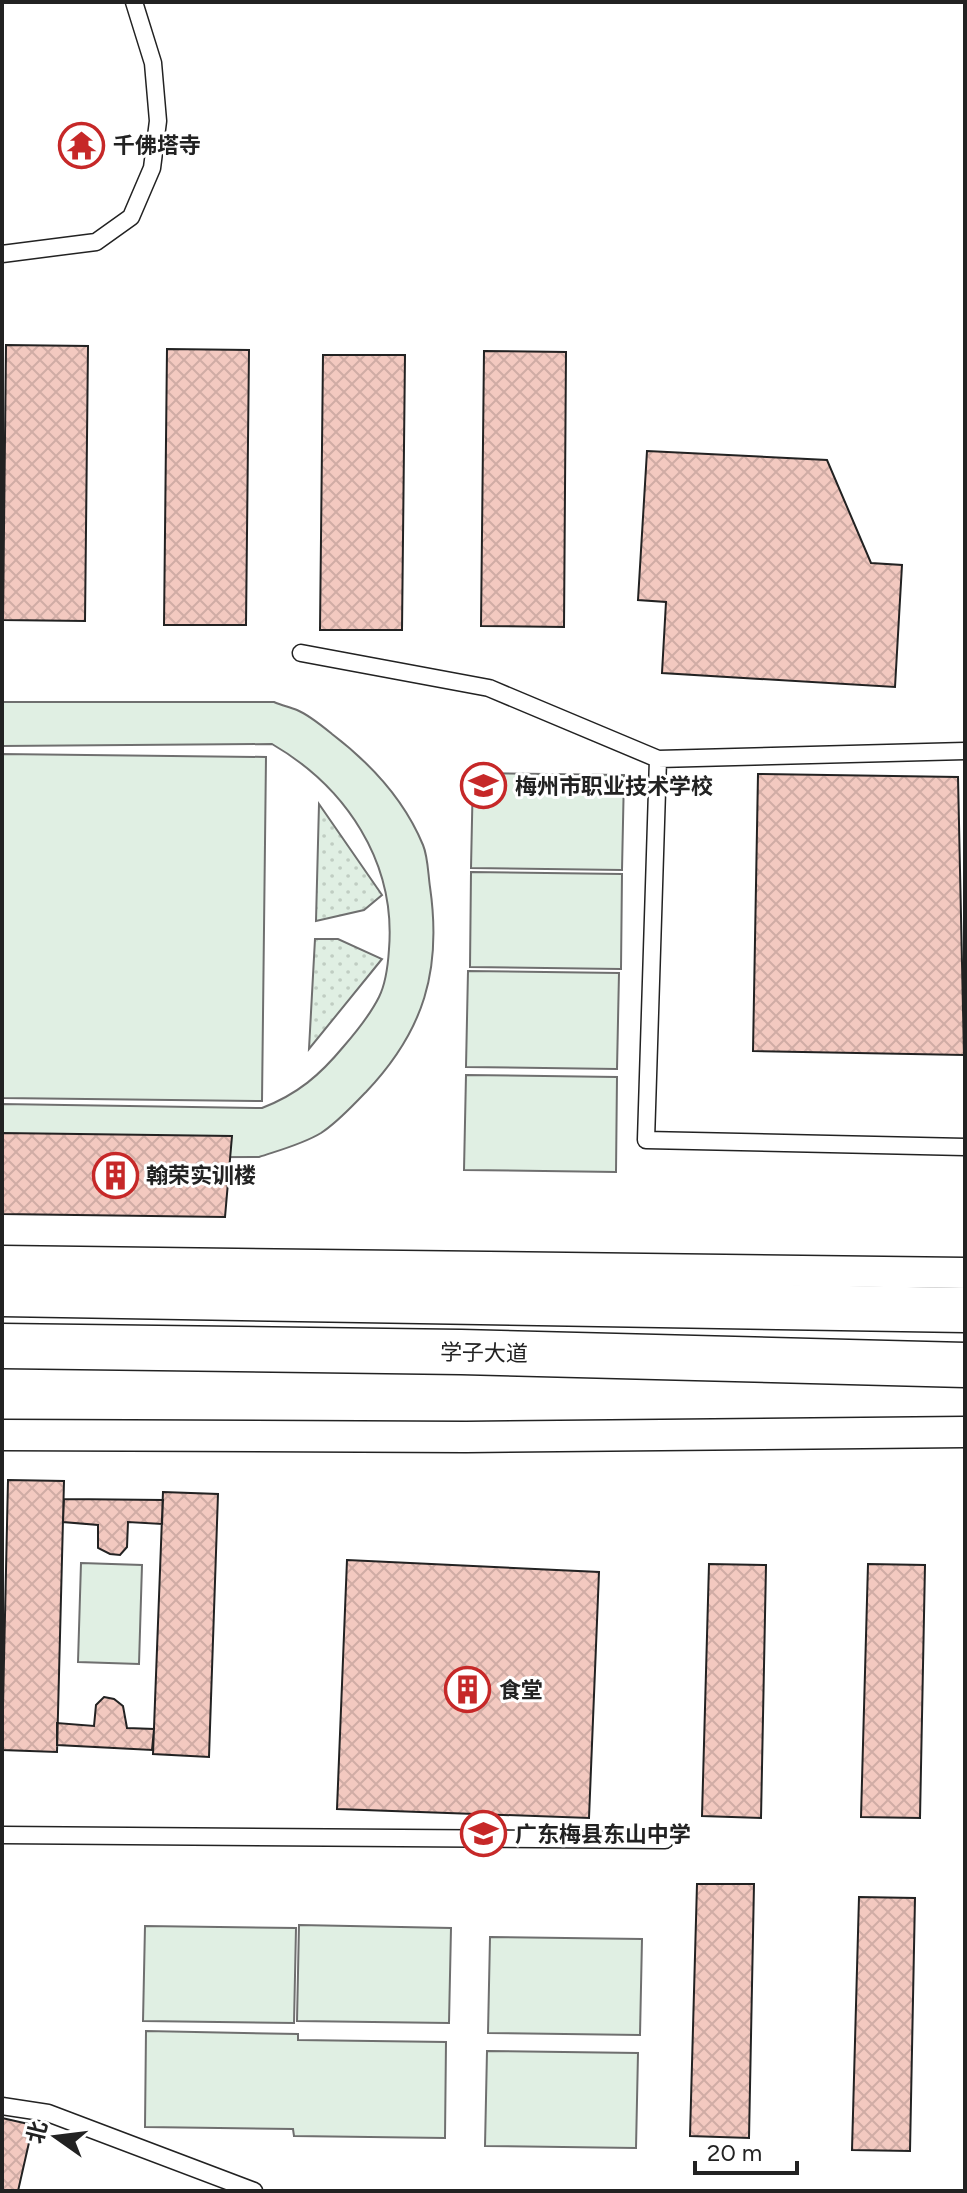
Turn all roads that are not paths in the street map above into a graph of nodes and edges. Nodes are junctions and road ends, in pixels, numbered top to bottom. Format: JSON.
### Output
{"nodes":[{"id":1,"x":134,"y":2,"type":"edge"},
{"id":2,"x":2,"y":254,"type":"edge"},
{"id":3,"x":301,"y":653,"type":"dead end"},
{"id":4,"x":965,"y":751,"type":"edge"},
{"id":5,"x":658,"y":759,"type":"junction"},
{"id":6,"x":965,"y":1147,"type":"edge"},
{"id":7,"x":2,"y":1261,"type":"edge"},
{"id":8,"x":965,"y":1273,"type":"edge"},
{"id":9,"x":2,"y":1294,"type":"edge"},
{"id":10,"x":965,"y":1310,"type":"edge"},
{"id":11,"x":2,"y":1346,"type":"edge"},
{"id":12,"x":965,"y":1365,"type":"edge"},
{"id":13,"x":965,"y":1432,"type":"edge"},
{"id":14,"x":2,"y":1435,"type":"edge"},
{"id":15,"x":2,"y":1835,"type":"edge"},
{"id":16,"x":665,"y":1840,"type":"dead end"},
{"id":17,"x":2,"y":2106,"type":"edge"},
{"id":18,"x":254,"y":2191,"type":"edge"}],
"edges":[{"from":1,"to":2,"type":"lane"},
{"from":3,"to":5,"type":"lane"},
{"from":4,"to":5,"type":"lane"},
{"from":5,"to":6,"type":"lane"},
{"from":7,"to":8,"type":"street"},
{"from":9,"to":10,"type":"main road"},
{"from":11,"to":12,"type":"main road","name":"学子大道"},
{"from":13,"to":14,"type":"street"},
{"from":15,"to":16,"type":"lane"},
{"from":17,"to":18,"type":"lane"}]}
